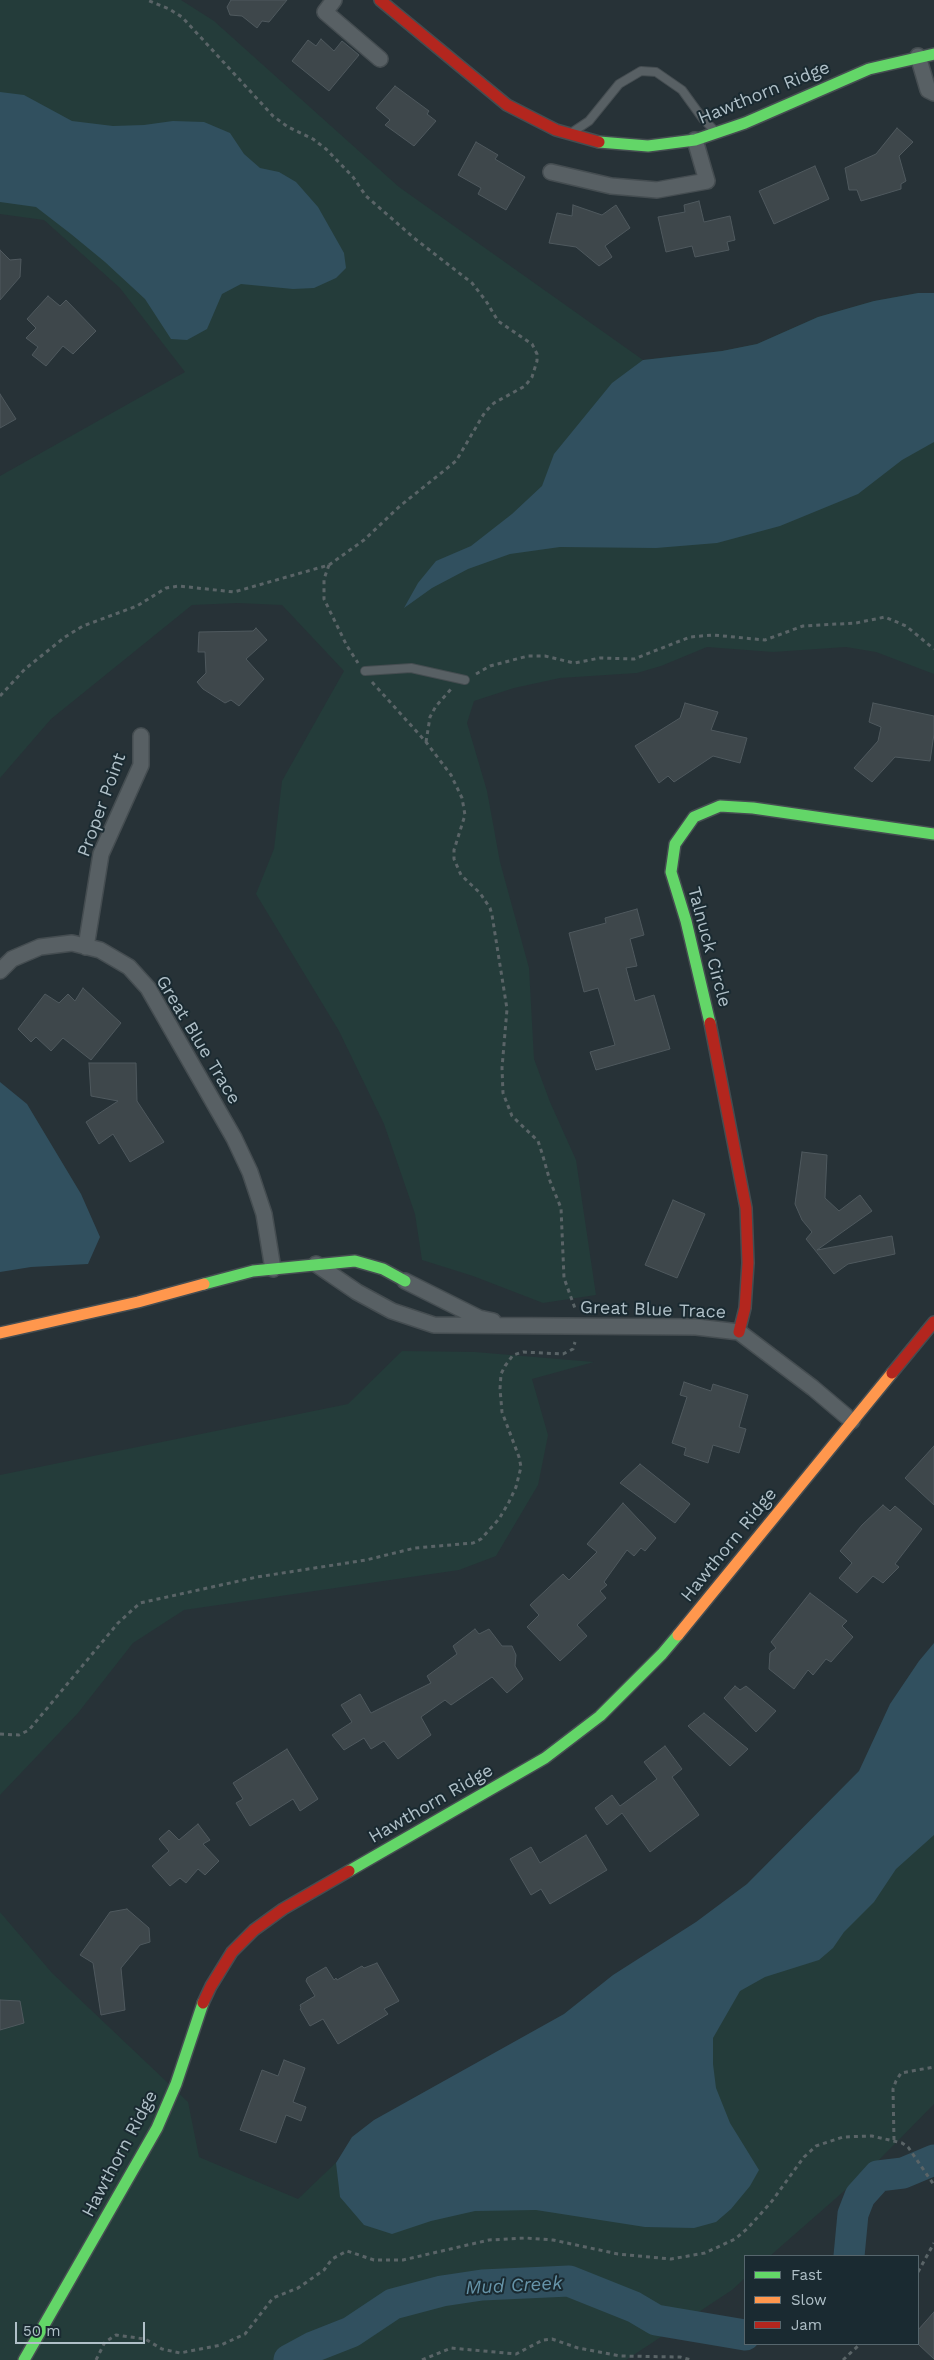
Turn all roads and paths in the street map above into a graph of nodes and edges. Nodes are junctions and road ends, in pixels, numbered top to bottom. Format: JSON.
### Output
{"nodes":[{"id":1,"x":147,"y":0,"type":"edge"},
{"id":2,"x":334,"y":0,"type":"edge"},
{"id":3,"x":380,"y":0,"type":"edge"},
{"id":4,"x":934,"y":54,"type":"edge"},
{"id":5,"x":918,"y":56,"type":"junction"},
{"id":6,"x":380,"y":59,"type":"dead end"},
{"id":7,"x":934,"y":93,"type":"edge"},
{"id":8,"x":717,"y":132,"type":"junction"},
{"id":9,"x":569,"y":134,"type":"junction"},
{"id":10,"x":695,"y":140,"type":"junction"},
{"id":11,"x":551,"y":172,"type":"dead end"},
{"id":12,"x":329,"y":566,"type":"junction"},
{"id":13,"x":934,"y":649,"type":"edge"},
{"id":14,"x":365,"y":671,"type":"junction"},
{"id":15,"x":464,"y":680,"type":"junction"},
{"id":16,"x":0,"y":696,"type":"edge"},
{"id":17,"x":141,"y":736,"type":"dead end"},
{"id":18,"x":426,"y":742,"type":"junction"},
{"id":19,"x":934,"y":834,"type":"edge"},
{"id":20,"x":86,"y":947,"type":"junction"},
{"id":21,"x":0,"y":971,"type":"edge"},
{"id":22,"x":315,"y":1263,"type":"junction"},
{"id":23,"x":273,"y":1269,"type":"junction"},
{"id":24,"x":405,"y":1280,"type":"joint"},
{"id":25,"x":934,"y":1322,"type":"edge"},
{"id":26,"x":512,"y":1325,"type":"junction"},
{"id":27,"x":576,"y":1327,"type":"junction"},
{"id":28,"x":739,"y":1332,"type":"junction"},
{"id":29,"x":0,"y":1333,"type":"edge"},
{"id":30,"x":852,"y":1421,"type":"junction"},
{"id":31,"x":0,"y":1734,"type":"edge"},
{"id":32,"x":934,"y":2067,"type":"edge"},
{"id":33,"x":894,"y":2140,"type":"junction"},
{"id":34,"x":934,"y":2184,"type":"edge"},
{"id":35,"x":934,"y":2243,"type":"edge"},
{"id":36,"x":919,"y":2270,"type":"edge"},
{"id":37,"x":859,"y":2345,"type":"edge"},
{"id":38,"x":24,"y":2360,"type":"edge"},
{"id":39,"x":96,"y":2360,"type":"edge"},
{"id":40,"x":422,"y":2360,"type":"edge"},
{"id":41,"x":691,"y":2360,"type":"edge"},
{"id":42,"x":843,"y":2360,"type":"edge"}],
"edges":[{"from":1,"to":12,"type":"path"},
{"from":2,"to":6,"type":"street"},
{"from":3,"to":9,"type":"street","name":"Hawthorn Ridge"},
{"from":4,"to":5,"type":"street","name":"Hawthorn Ridge"},
{"from":5,"to":7,"type":"street"},
{"from":5,"to":8,"type":"street","name":"Hawthorn Ridge"},
{"from":8,"to":9,"type":"lane"},
{"from":8,"to":10,"type":"street","name":"Hawthorn Ridge"},
{"from":9,"to":10,"type":"street","name":"Hawthorn Ridge"},
{"from":10,"to":11,"type":"street"},
{"from":12,"to":14,"type":"path"},
{"from":12,"to":16,"type":"path"},
{"from":13,"to":15,"type":"path"},
{"from":14,"to":15,"type":"lane"},
{"from":14,"to":18,"type":"path"},
{"from":15,"to":18,"type":"path"},
{"from":17,"to":20,"type":"street","name":"Proper Point"},
{"from":18,"to":27,"type":"path"},
{"from":19,"to":28,"type":"street","name":"Talnuck Circle"},
{"from":20,"to":21,"type":"street","name":"Great Blue Trace"},
{"from":20,"to":23,"type":"street","name":"Great Blue Trace"},
{"from":22,"to":23,"type":"street","name":"Great Blue Trace"},
{"from":22,"to":24,"type":"street","name":"Great Blue Trace"},
{"from":22,"to":26,"type":"street","name":"Great Blue Trace"},
{"from":23,"to":29,"type":"street","name":"Great Blue Trace"},
{"from":24,"to":26,"type":"street","name":"Great Blue Trace"},
{"from":25,"to":30,"type":"street","name":"Hawthorn Ridge"},
{"from":26,"to":27,"type":"street","name":"Great Blue Trace"},
{"from":27,"to":28,"type":"street","name":"Great Blue Trace"},
{"from":27,"to":31,"type":"path"},
{"from":28,"to":30,"type":"street","name":"Great Blue Trace"},
{"from":30,"to":38,"type":"street","name":"Hawthorn Ridge"},
{"from":32,"to":33,"type":"path"},
{"from":33,"to":34,"type":"path"},
{"from":33,"to":39,"type":"path"},
{"from":35,"to":36,"type":"path"},
{"from":37,"to":42,"type":"path"},
{"from":40,"to":41,"type":"path"}]}
